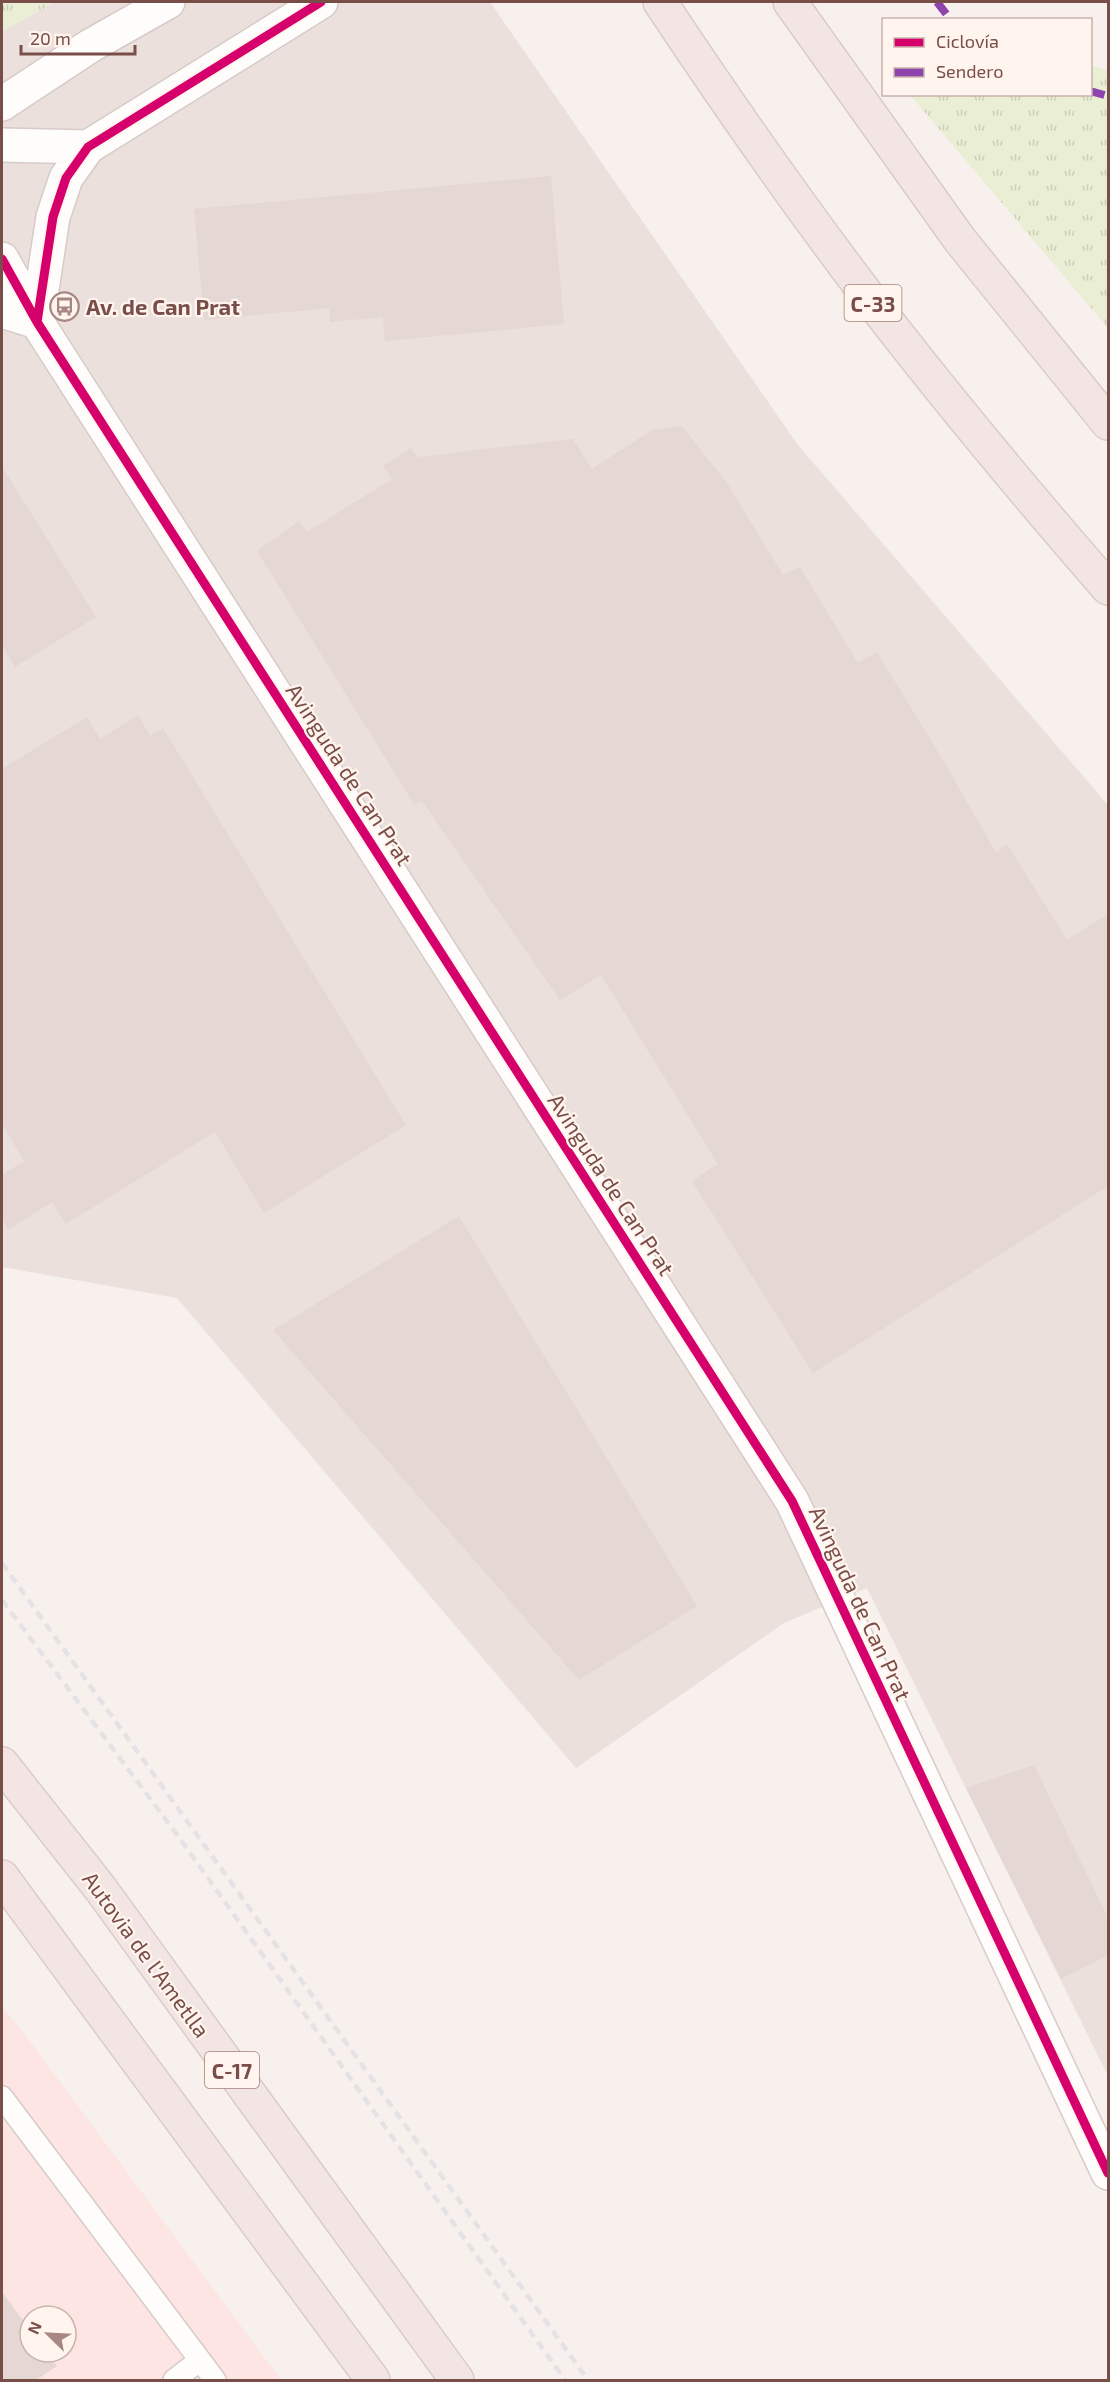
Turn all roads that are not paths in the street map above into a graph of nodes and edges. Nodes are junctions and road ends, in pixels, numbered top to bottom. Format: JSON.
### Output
{"nodes":[{"id":1,"x":127,"y":2,"type":"edge"},
{"id":2,"x":168,"y":2,"type":"edge"},
{"id":3,"x":321,"y":2,"type":"edge"},
{"id":4,"x":660,"y":2,"type":"edge"},
{"id":5,"x":790,"y":2,"type":"edge"},
{"id":6,"x":90,"y":46,"type":"junction"},
{"id":7,"x":2,"y":104,"type":"edge"},
{"id":8,"x":2,"y":145,"type":"edge"},
{"id":9,"x":88,"y":147,"type":"junction"},
{"id":10,"x":2,"y":259,"type":"edge"},
{"id":11,"x":2,"y":311,"type":"edge"},
{"id":12,"x":37,"y":322,"type":"junction"},
{"id":13,"x":1108,"y":423,"type":"edge"},
{"id":14,"x":1108,"y":588,"type":"edge"},
{"id":15,"x":2,"y":1764,"type":"edge"},
{"id":16,"x":2,"y":1877,"type":"edge"},
{"id":17,"x":2,"y":2097,"type":"edge"},
{"id":18,"x":1108,"y":2174,"type":"edge"},
{"id":19,"x":200,"y":2360,"type":"junction"},
{"id":20,"x":174,"y":2380,"type":"edge"},
{"id":21,"x":215,"y":2380,"type":"edge"},
{"id":22,"x":373,"y":2380,"type":"edge"},
{"id":23,"x":457,"y":2380,"type":"edge"}],
"edges":[{"from":1,"to":6,"type":"street"},
{"from":2,"to":6,"type":"street"},
{"from":3,"to":9,"type":"street"},
{"from":4,"to":14,"type":"highway","number":"C-33"},
{"from":5,"to":13,"type":"highway"},
{"from":6,"to":7,"type":"street"},
{"from":8,"to":9,"type":"street"},
{"from":9,"to":12,"type":"street"},
{"from":10,"to":12,"type":"street","name":"Avinguda de Can Prat"},
{"from":11,"to":12,"type":"street"},
{"from":12,"to":18,"type":"street","name":"Avinguda de Can Prat"},
{"from":15,"to":23,"type":"highway","name":"Autovia de l'Ametlla","number":"C-17"},
{"from":16,"to":22,"type":"highway"},
{"from":17,"to":19,"type":"lane"},
{"from":19,"to":20,"type":"lane"},
{"from":19,"to":21,"type":"lane"}]}
